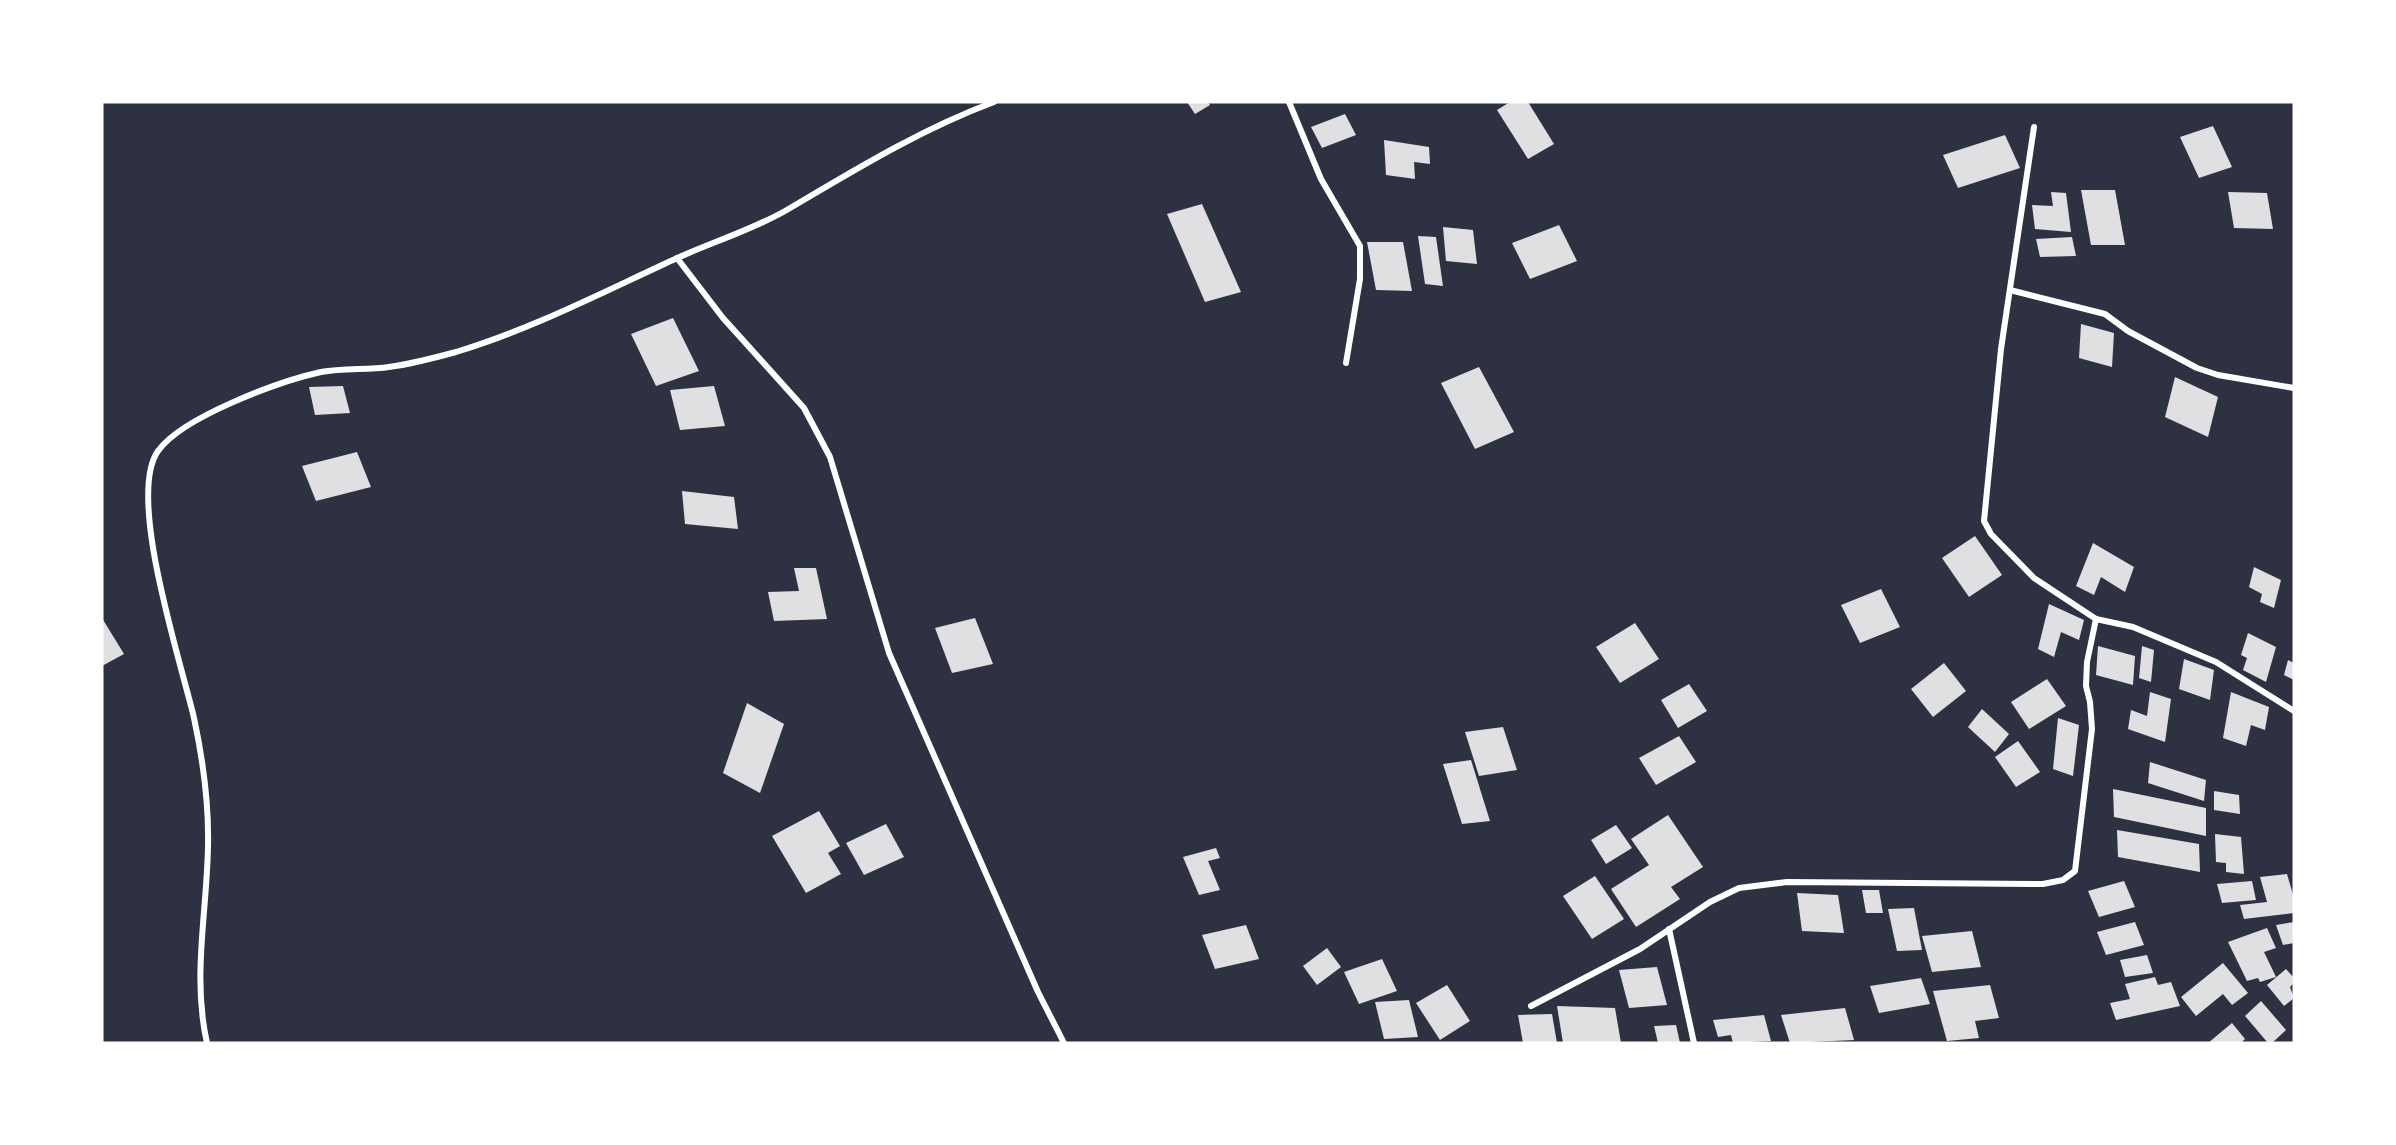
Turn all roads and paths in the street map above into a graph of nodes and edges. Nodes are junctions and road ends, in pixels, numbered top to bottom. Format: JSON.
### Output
{"nodes":[{"id":1,"x":994,"y":102,"type":"edge"},
{"id":2,"x":1289,"y":102,"type":"edge"},
{"id":3,"x":2034,"y":127,"type":"dead end"},
{"id":4,"x":677,"y":258,"type":"junction"},
{"id":5,"x":2010,"y":290,"type":"junction"},
{"id":6,"x":1346,"y":363,"type":"dead end"},
{"id":7,"x":2294,"y":388,"type":"edge"},
{"id":8,"x":2096,"y":619,"type":"junction"},
{"id":9,"x":2294,"y":711,"type":"edge"},
{"id":10,"x":1669,"y":929,"type":"junction"},
{"id":11,"x":1531,"y":1006,"type":"dead end"},
{"id":12,"x":207,"y":1043,"type":"edge"},
{"id":13,"x":1064,"y":1043,"type":"edge"},
{"id":14,"x":1694,"y":1043,"type":"edge"}],
"edges":[{"from":1,"to":4,"type":"street"},
{"from":2,"to":6,"type":"street"},
{"from":3,"to":5,"type":"street"},
{"from":4,"to":12,"type":"street"},
{"from":4,"to":13,"type":"street"},
{"from":5,"to":7,"type":"street"},
{"from":5,"to":8,"type":"street"},
{"from":8,"to":9,"type":"street"},
{"from":8,"to":10,"type":"street"},
{"from":10,"to":11,"type":"street"},
{"from":10,"to":14,"type":"street"}]}
